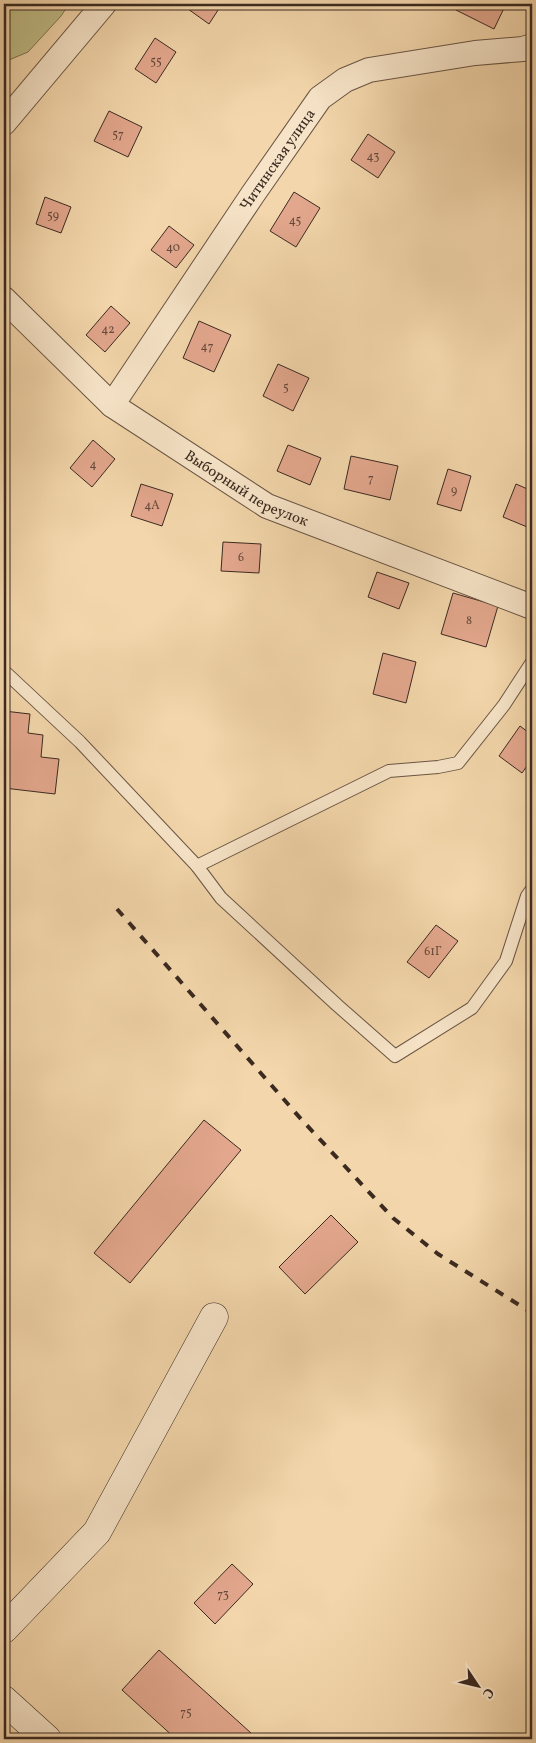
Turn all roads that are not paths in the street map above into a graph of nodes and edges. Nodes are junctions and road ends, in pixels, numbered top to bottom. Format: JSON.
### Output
{"nodes":[{"id":1,"x":104,"y":4,"type":"edge"},
{"id":2,"x":529,"y":51,"type":"edge"},
{"id":3,"x":7,"y":115,"type":"edge"},
{"id":4,"x":4,"y":299,"type":"edge"},
{"id":5,"x":112,"y":404,"type":"junction"},
{"id":6,"x":532,"y":607,"type":"edge"},
{"id":7,"x":532,"y":662,"type":"edge"},
{"id":8,"x":4,"y":671,"type":"edge"},
{"id":9,"x":197,"y":866,"type":"junction"},
{"id":10,"x":532,"y":888,"type":"edge"},
{"id":11,"x":214,"y":1317,"type":"dead end"},
{"id":12,"x":4,"y":1629,"type":"edge"},
{"id":13,"x":4,"y":1700,"type":"edge"},
{"id":14,"x":48,"y":1739,"type":"edge"}],
"edges":[{"from":1,"to":3,"type":"street"},
{"from":2,"to":5,"type":"street","name":"Читинская улица"},
{"from":4,"to":5,"type":"street","name":"Выборный переулок"},
{"from":5,"to":6,"type":"street","name":"Выборный переулок"},
{"from":7,"to":9,"type":"lane"},
{"from":8,"to":9,"type":"lane"},
{"from":9,"to":10,"type":"lane"},
{"from":11,"to":12,"type":"main road"},
{"from":13,"to":14,"type":"main road"}]}
